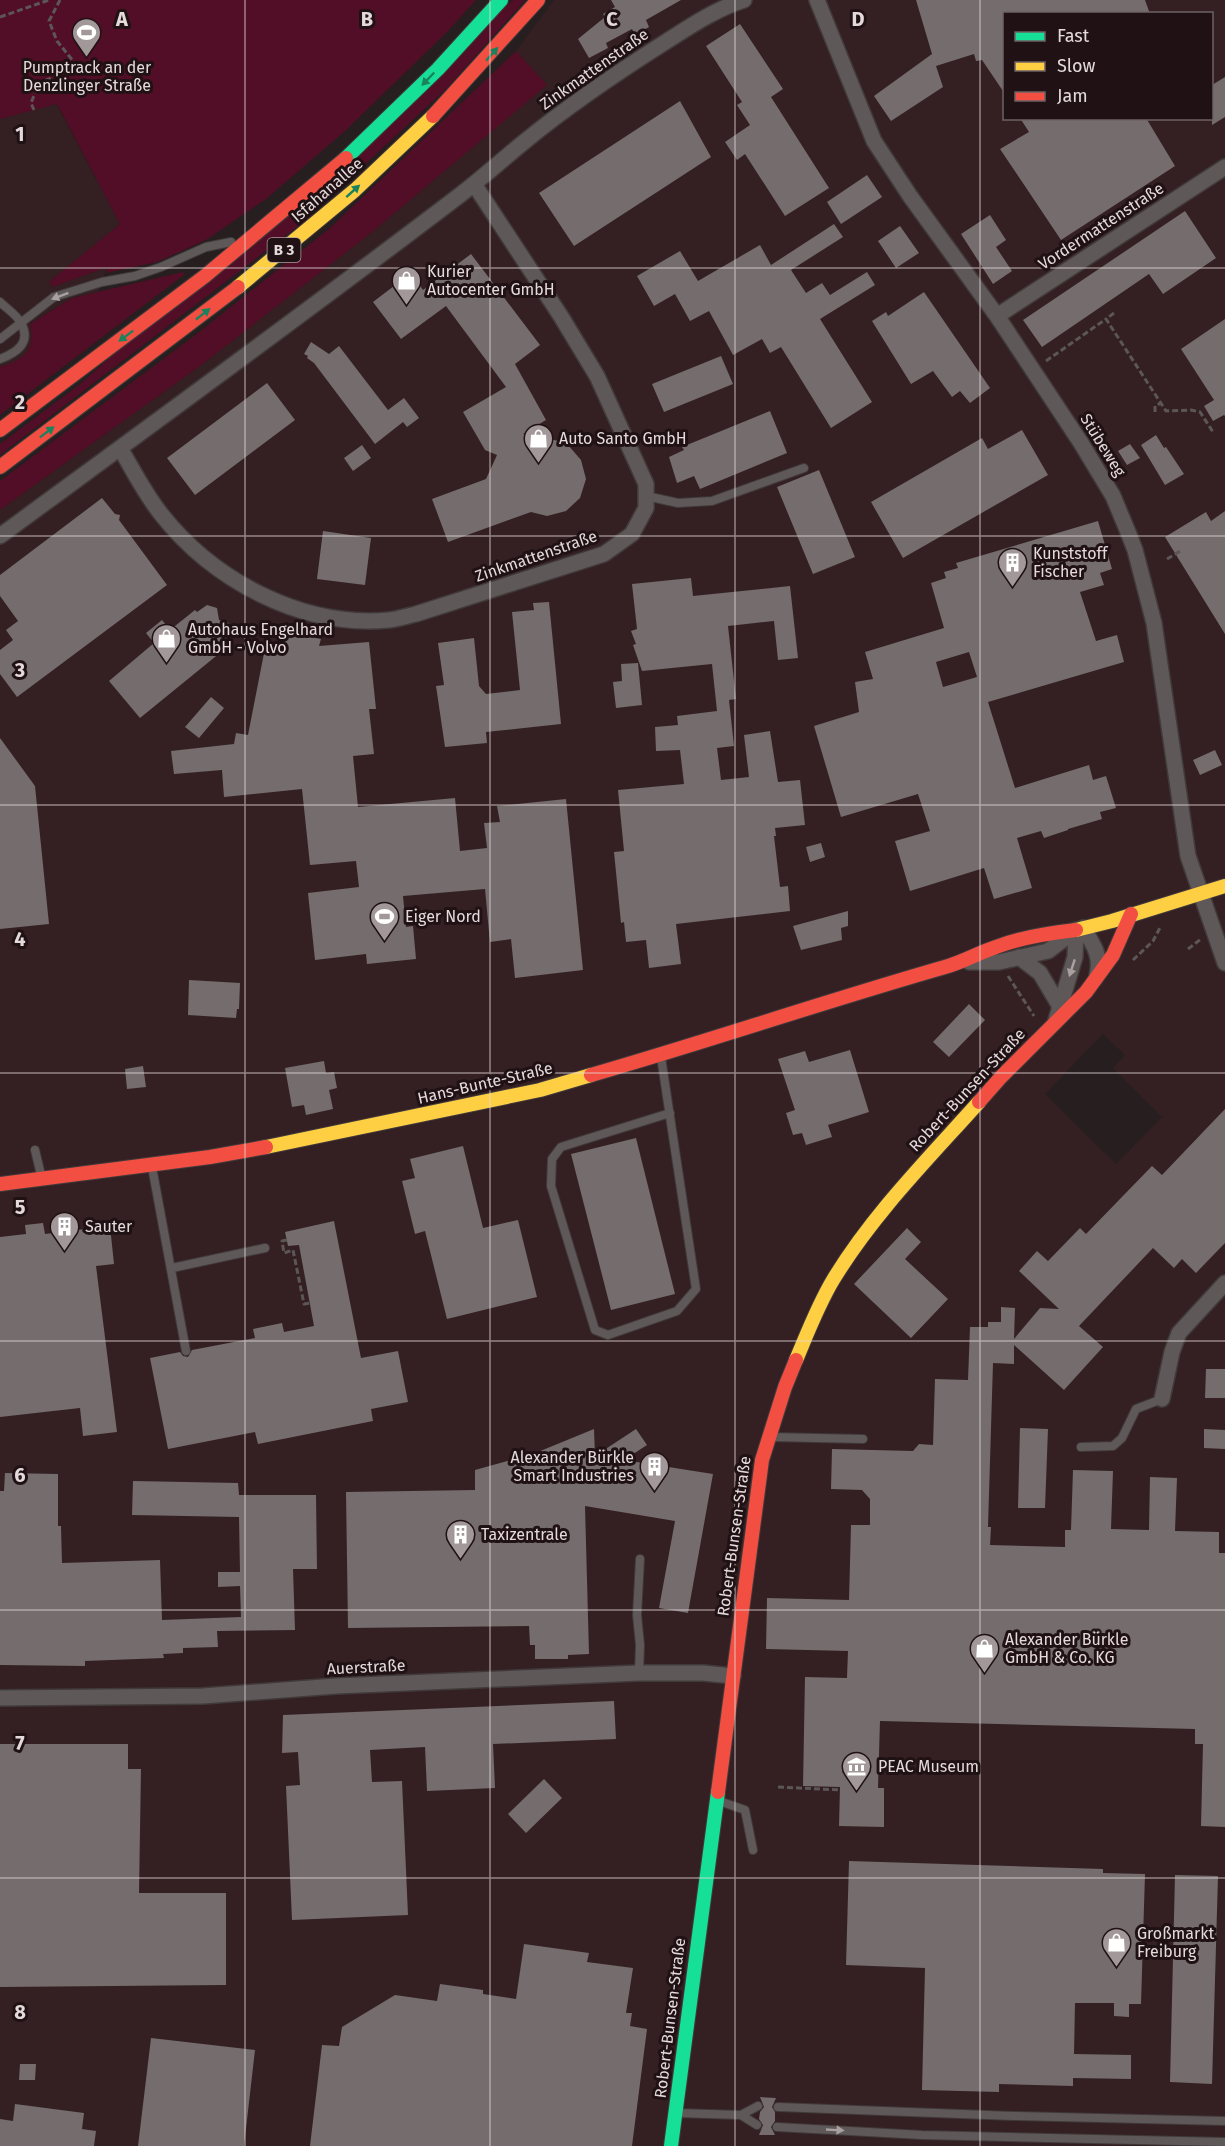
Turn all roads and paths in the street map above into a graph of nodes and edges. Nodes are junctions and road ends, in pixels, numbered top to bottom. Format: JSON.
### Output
{"nodes":[{"id":1,"x":49,"y":0,"type":"edge"},
{"id":2,"x":60,"y":0,"type":"edge"},
{"id":3,"x":501,"y":0,"type":"edge"},
{"id":4,"x":538,"y":0,"type":"edge"},
{"id":5,"x":744,"y":0,"type":"edge"},
{"id":6,"x":817,"y":0,"type":"edge"},
{"id":7,"x":0,"y":17,"type":"edge"},
{"id":8,"x":34,"y":110,"type":"dead end"},
{"id":9,"x":1225,"y":166,"type":"edge"},
{"id":10,"x":474,"y":184,"type":"junction"},
{"id":11,"x":256,"y":236,"type":"junction"},
{"id":12,"x":0,"y":302,"type":"edge"},
{"id":13,"x":1114,"y":313,"type":"dead end"},
{"id":14,"x":997,"y":316,"type":"junction"},
{"id":15,"x":1106,"y":320,"type":"junction"},
{"id":16,"x":21,"y":322,"type":"junction"},
{"id":17,"x":0,"y":339,"type":"edge"},
{"id":18,"x":0,"y":359,"type":"edge"},
{"id":19,"x":1033,"y":371,"type":"junction"},
{"id":20,"x":1161,"y":403,"type":"junction"},
{"id":21,"x":1155,"y":412,"type":"dead end"},
{"id":22,"x":0,"y":430,"type":"edge"},
{"id":23,"x":1213,"y":432,"type":"dead end"},
{"id":24,"x":120,"y":448,"type":"junction"},
{"id":25,"x":0,"y":467,"type":"edge"},
{"id":26,"x":804,"y":468,"type":"dead end"},
{"id":27,"x":646,"y":496,"type":"junction"},
{"id":28,"x":0,"y":536,"type":"edge"},
{"id":29,"x":1182,"y":550,"type":"dead end"},
{"id":30,"x":1167,"y":560,"type":"dead end"},
{"id":31,"x":1225,"y":886,"type":"edge"},
{"id":32,"x":1201,"y":893,"type":"junction"},
{"id":33,"x":1131,"y":914,"type":"junction"},
{"id":34,"x":1079,"y":929,"type":"junction"},
{"id":35,"x":1196,"y":941,"type":"dead end"},
{"id":36,"x":1188,"y":949,"type":"dead end"},
{"id":37,"x":1019,"y":957,"type":"junction"},
{"id":38,"x":966,"y":962,"type":"junction"},
{"id":39,"x":999,"y":962,"type":"junction"},
{"id":40,"x":1225,"y":963,"type":"edge"},
{"id":41,"x":1096,"y":978,"type":"junction"},
{"id":42,"x":1059,"y":1005,"type":"junction"},
{"id":43,"x":1050,"y":1028,"type":"junction"},
{"id":44,"x":661,"y":1055,"type":"junction"},
{"id":45,"x":670,"y":1113,"type":"junction"},
{"id":46,"x":35,"y":1150,"type":"dead end"},
{"id":47,"x":152,"y":1165,"type":"junction"},
{"id":48,"x":42,"y":1180,"type":"junction"},
{"id":49,"x":0,"y":1184,"type":"edge"},
{"id":50,"x":287,"y":1240,"type":"dead end"},
{"id":51,"x":265,"y":1248,"type":"dead end"},
{"id":52,"x":171,"y":1268,"type":"junction"},
{"id":53,"x":1225,"y":1283,"type":"edge"},
{"id":54,"x":310,"y":1303,"type":"dead end"},
{"id":55,"x":186,"y":1351,"type":"dead end"},
{"id":56,"x":1162,"y":1399,"type":"joint"},
{"id":57,"x":769,"y":1437,"type":"junction"},
{"id":58,"x":863,"y":1439,"type":"dead end"},
{"id":59,"x":1081,"y":1447,"type":"dead end"},
{"id":60,"x":640,"y":1560,"type":"dead end"},
{"id":61,"x":639,"y":1674,"type":"junction"},
{"id":62,"x":733,"y":1676,"type":"junction"},
{"id":63,"x":0,"y":1698,"type":"edge"},
{"id":64,"x":778,"y":1787,"type":"dead end"},
{"id":65,"x":841,"y":1790,"type":"dead end"},
{"id":66,"x":717,"y":1800,"type":"junction"},
{"id":67,"x":753,"y":1850,"type":"dead end"},
{"id":68,"x":758,"y":2106,"type":"dead end"},
{"id":69,"x":778,"y":2107,"type":"dead end"},
{"id":70,"x":675,"y":2113,"type":"junction"},
{"id":71,"x":741,"y":2115,"type":"junction"},
{"id":72,"x":1225,"y":2121,"type":"edge"},
{"id":73,"x":757,"y":2125,"type":"dead end"},
{"id":74,"x":777,"y":2127,"type":"dead end"},
{"id":75,"x":1225,"y":2142,"type":"edge"},
{"id":76,"x":671,"y":2146,"type":"edge"}],
"edges":[{"from":1,"to":7,"type":"path"},
{"from":2,"to":8,"type":"path"},
{"from":3,"to":11,"type":"main road","name":"Isfahanallee","number":"B 3","one_way":true},
{"from":25,"to":4,"type":"main road","name":"Isfahanallee","number":"B 3","one_way":true},
{"from":5,"to":10,"type":"street","name":"Zinkmattenstraße"},
{"from":6,"to":14,"type":"street","name":"Stübeweg"},
{"from":9,"to":14,"type":"street","name":"Vordermattenstraße"},
{"from":10,"to":24,"type":"street","name":"Zinkmattenstraße"},
{"from":10,"to":27,"type":"street"},
{"from":11,"to":16,"type":"lane","one_way":true},
{"from":11,"to":22,"type":"main road","name":"Isfahanallee","number":"B 3","one_way":true},
{"from":12,"to":16,"type":"lane"},
{"from":13,"to":15,"type":"path"},
{"from":14,"to":19,"type":"street","name":"Stübeweg"},
{"from":15,"to":19,"type":"path"},
{"from":15,"to":20,"type":"path"},
{"from":16,"to":17,"type":"lane"},
{"from":16,"to":18,"type":"lane"},
{"from":19,"to":32,"type":"street","name":"Stübeweg"},
{"from":20,"to":21,"type":"path"},
{"from":20,"to":23,"type":"path"},
{"from":24,"to":27,"type":"street","name":"Zinkmattenstraße"},
{"from":24,"to":28,"type":"street","name":"Zinkmattenstraße"},
{"from":26,"to":27,"type":"lane"},
{"from":29,"to":30,"type":"path"},
{"from":31,"to":32,"type":"main road","name":"Hans-Bunte-Straße"},
{"from":32,"to":33,"type":"main road","name":"Hans-Bunte-Straße"},
{"from":32,"to":40,"type":"street","name":"Stübeweg"},
{"from":33,"to":34,"type":"main road","name":"Hans-Bunte-Straße"},
{"from":33,"to":41,"type":"main road","name":"Robert-Bunsen-Straße"},
{"from":34,"to":37,"type":"street","name":"Hans-Bunte-Straße"},
{"from":34,"to":38,"type":"main road","name":"Hans-Bunte-Straße"},
{"from":34,"to":41,"type":"street"},
{"from":34,"to":42,"type":"street","one_way":true},
{"from":35,"to":36,"type":"path"},
{"from":37,"to":39,"type":"street","name":"Hans-Bunte-Straße"},
{"from":37,"to":42,"type":"street"},
{"from":38,"to":39,"type":"street","name":"Hans-Bunte-Straße"},
{"from":38,"to":44,"type":"main road","name":"Hans-Bunte-Straße"},
{"from":39,"to":43,"type":"path"},
{"from":41,"to":43,"type":"main road","name":"Robert-Bunsen-Straße"},
{"from":42,"to":43,"type":"street"},
{"from":43,"to":57,"type":"main road","name":"Robert-Bunsen-Straße"},
{"from":44,"to":45,"type":"lane"},
{"from":44,"to":47,"type":"main road","name":"Hans-Bunte-Straße"},
{"from":45,"to":45,"type":"lane"},
{"from":46,"to":48,"type":"lane"},
{"from":47,"to":48,"type":"main road","name":"Hans-Bunte-Straße"},
{"from":47,"to":52,"type":"lane"},
{"from":48,"to":49,"type":"main road","name":"Hans-Bunte-Straße"},
{"from":50,"to":54,"type":"path"},
{"from":51,"to":52,"type":"lane"},
{"from":52,"to":55,"type":"lane"},
{"from":53,"to":56,"type":"street"},
{"from":56,"to":59,"type":"lane"},
{"from":57,"to":58,"type":"lane"},
{"from":57,"to":62,"type":"main road","name":"Robert-Bunsen-Straße"},
{"from":60,"to":61,"type":"lane"},
{"from":61,"to":62,"type":"street","name":"Auerstraße"},
{"from":61,"to":63,"type":"street","name":"Auerstraße"},
{"from":62,"to":66,"type":"main road","name":"Robert-Bunsen-Straße"},
{"from":64,"to":65,"type":"path"},
{"from":66,"to":67,"type":"lane"},
{"from":66,"to":70,"type":"main road","name":"Robert-Bunsen-Straße"},
{"from":68,"to":71,"type":"lane"},
{"from":69,"to":72,"type":"lane"},
{"from":70,"to":71,"type":"lane"},
{"from":70,"to":76,"type":"main road","name":"Robert-Bunsen-Straße"},
{"from":71,"to":73,"type":"lane"},
{"from":74,"to":75,"type":"lane","one_way":true}]}
